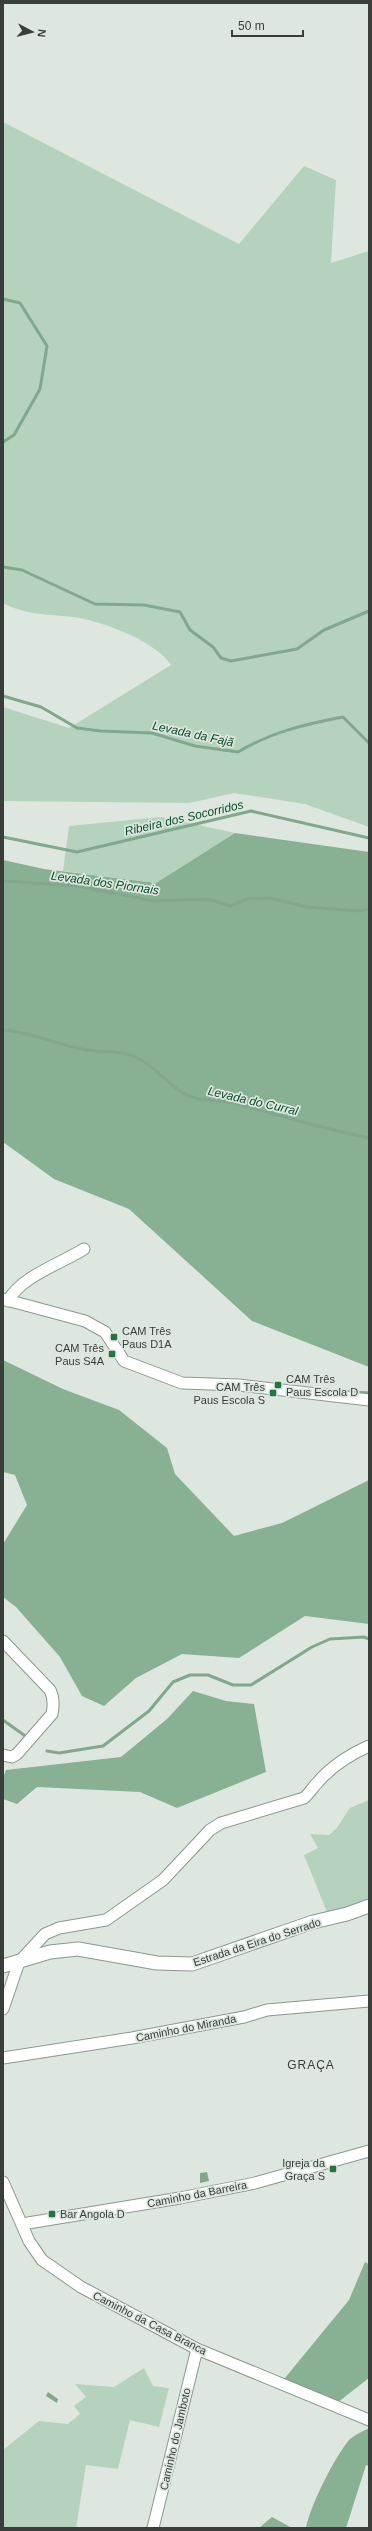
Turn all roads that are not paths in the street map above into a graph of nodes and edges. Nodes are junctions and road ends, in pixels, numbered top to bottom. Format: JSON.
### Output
{"nodes":[{"id":1,"x":84,"y":1249,"type":"dead end"},
{"id":2,"x":6,"y":1300,"type":"edge"},
{"id":3,"x":369,"y":1400,"type":"edge"},
{"id":4,"x":3,"y":1642,"type":"edge"},
{"id":5,"x":369,"y":1746,"type":"edge"},
{"id":6,"x":3,"y":1755,"type":"edge"},
{"id":7,"x":369,"y":1906,"type":"edge"},
{"id":8,"x":19,"y":1962,"type":"junction"},
{"id":9,"x":3,"y":1966,"type":"edge"},
{"id":10,"x":369,"y":2001,"type":"edge"},
{"id":11,"x":3,"y":2009,"type":"edge"},
{"id":12,"x":3,"y":2058,"type":"edge"},
{"id":13,"x":369,"y":2151,"type":"edge"},
{"id":14,"x":3,"y":2182,"type":"edge"},
{"id":15,"x":22,"y":2224,"type":"junction"},
{"id":16,"x":197,"y":2349,"type":"junction"},
{"id":17,"x":369,"y":2420,"type":"edge"},
{"id":18,"x":153,"y":2528,"type":"edge"}],
"edges":[{"from":1,"to":2,"type":"street"},
{"from":2,"to":3,"type":"street"},
{"from":4,"to":6,"type":"street"},
{"from":5,"to":8,"type":"street"},
{"from":7,"to":8,"type":"main road","name":"Estrada da Eira do Serrado"},
{"from":8,"to":9,"type":"main road","name":"Estrada da Eira do Serrado"},
{"from":8,"to":11,"type":"street"},
{"from":10,"to":12,"type":"street","name":"Caminho do Miranda"},
{"from":13,"to":15,"type":"street","name":"Caminho da Barreira"},
{"from":14,"to":15,"type":"street","name":"Caminho da Casa Branca"},
{"from":15,"to":16,"type":"street","name":"Caminho da Casa Branca"},
{"from":16,"to":17,"type":"street","name":"Caminho da Casa Branca"},
{"from":16,"to":18,"type":"street","name":"Caminho do Jamboto"}]}
